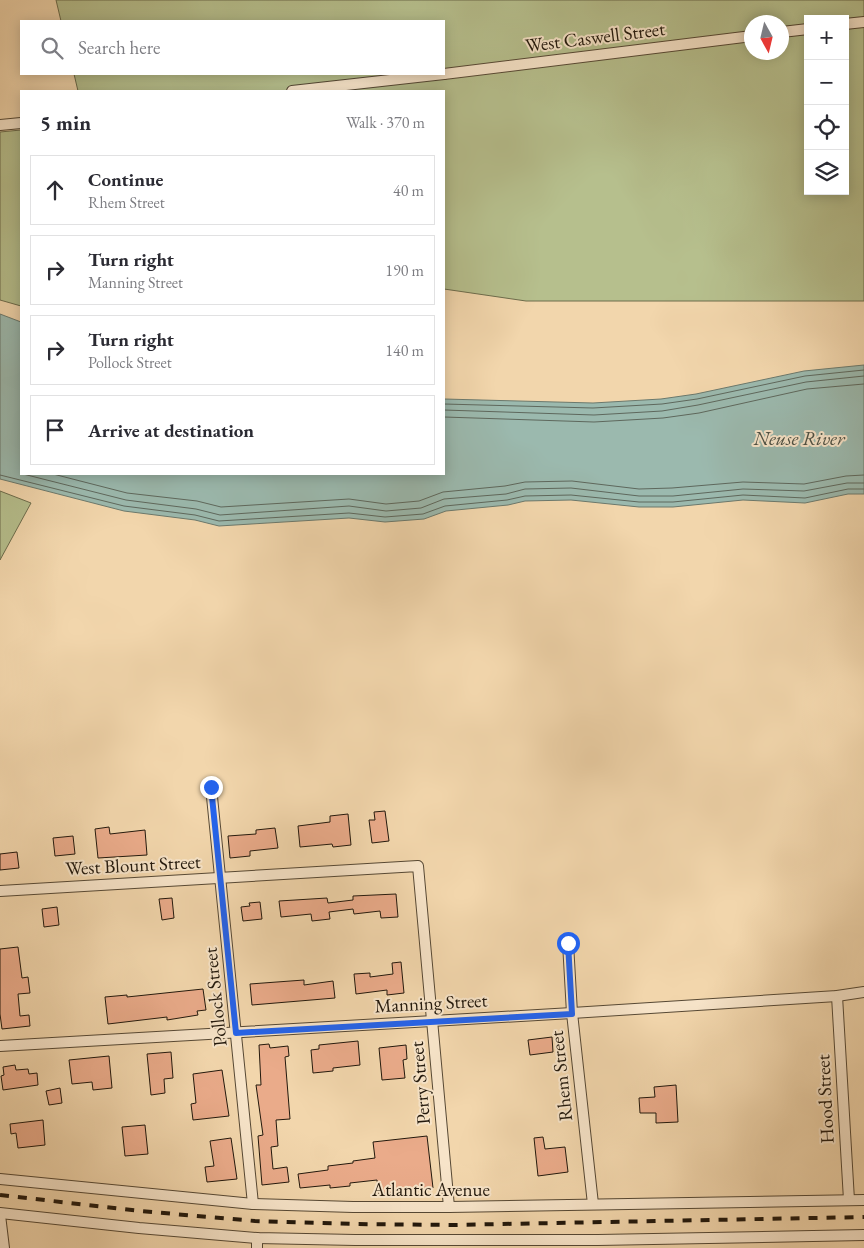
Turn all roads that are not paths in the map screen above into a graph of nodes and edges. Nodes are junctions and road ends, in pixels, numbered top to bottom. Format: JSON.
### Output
{"nodes":[{"id":1,"x":864,"y":22,"type":"edge"},
{"id":2,"x":849,"y":24,"type":"edge"},
{"id":3,"x":804,"y":29,"type":"edge"},
{"id":4,"x":789,"y":31,"type":"edge"},
{"id":5,"x":744,"y":37,"type":"edge"},
{"id":6,"x":445,"y":74,"type":"edge"},
{"id":7,"x":435,"y":75,"type":"edge"},
{"id":8,"x":301,"y":90,"type":"edge"},
{"id":9,"x":20,"y":123,"type":"edge"},
{"id":10,"x":0,"y":125,"type":"edge"},
{"id":11,"x":211,"y":787,"type":"dead end"},
{"id":12,"x":418,"y":866,"type":"joint"},
{"id":13,"x":219,"y":878,"type":"junction"},
{"id":14,"x":0,"y":891,"type":"edge"},
{"id":15,"x":568,"y":943,"type":"dead end"},
{"id":16,"x":864,"y":992,"type":"edge"},
{"id":17,"x":837,"y":996,"type":"junction"},
{"id":18,"x":572,"y":1014,"type":"junction"},
{"id":19,"x":432,"y":1020,"type":"junction"},
{"id":20,"x":236,"y":1033,"type":"junction"},
{"id":21,"x":0,"y":1046,"type":"edge"},
{"id":22,"x":0,"y":1179,"type":"edge"},
{"id":23,"x":849,"y":1200,"type":"junction"},
{"id":24,"x":864,"y":1200,"type":"edge"},
{"id":25,"x":254,"y":1204,"type":"junction"},
{"id":26,"x":593,"y":1204,"type":"junction"},
{"id":27,"x":449,"y":1207,"type":"junction"},
{"id":28,"x":0,"y":1214,"type":"edge"},
{"id":29,"x":864,"y":1235,"type":"edge"},
{"id":30,"x":257,"y":1243,"type":"edge"},
{"id":31,"x":454,"y":1244,"type":"edge"},
{"id":32,"x":598,"y":1244,"type":"edge"},
{"id":33,"x":4,"y":1248,"type":"edge"}],
"edges":[{"from":1,"to":2,"type":"street"},
{"from":3,"to":4,"type":"street"},
{"from":5,"to":6,"type":"street","name":"West Caswell Street"},
{"from":7,"to":8,"type":"street","name":"West Caswell Street"},
{"from":9,"to":10,"type":"street"},
{"from":11,"to":13,"type":"street","name":"Pollock Street"},
{"from":12,"to":13,"type":"street","name":"West Blount Street"},
{"from":12,"to":19,"type":"street","name":"Perry Street"},
{"from":13,"to":14,"type":"street","name":"West Blount Street"},
{"from":13,"to":20,"type":"street","name":"Pollock Street"},
{"from":15,"to":18,"type":"street","name":"Rhem Street"},
{"from":16,"to":17,"type":"street","name":"Manning Street"},
{"from":17,"to":18,"type":"street","name":"Manning Street"},
{"from":17,"to":23,"type":"street","name":"Hood Street"},
{"from":18,"to":19,"type":"street","name":"Manning Street"},
{"from":18,"to":26,"type":"street","name":"Rhem Street"},
{"from":19,"to":20,"type":"street","name":"Manning Street"},
{"from":19,"to":27,"type":"street","name":"Perry Street"},
{"from":20,"to":21,"type":"street","name":"Manning Street"},
{"from":20,"to":25,"type":"street","name":"Pollock Street"},
{"from":22,"to":25,"type":"street","name":"Atlantic Avenue"},
{"from":23,"to":24,"type":"street","name":"Atlantic Avenue"},
{"from":23,"to":26,"type":"street","name":"Atlantic Avenue"},
{"from":25,"to":27,"type":"street","name":"Atlantic Avenue"},
{"from":26,"to":27,"type":"street","name":"Atlantic Avenue"},
{"from":28,"to":30,"type":"street"},
{"from":28,"to":33,"type":"street"},
{"from":29,"to":32,"type":"street"},
{"from":30,"to":31,"type":"street"},
{"from":31,"to":32,"type":"street"}]}
